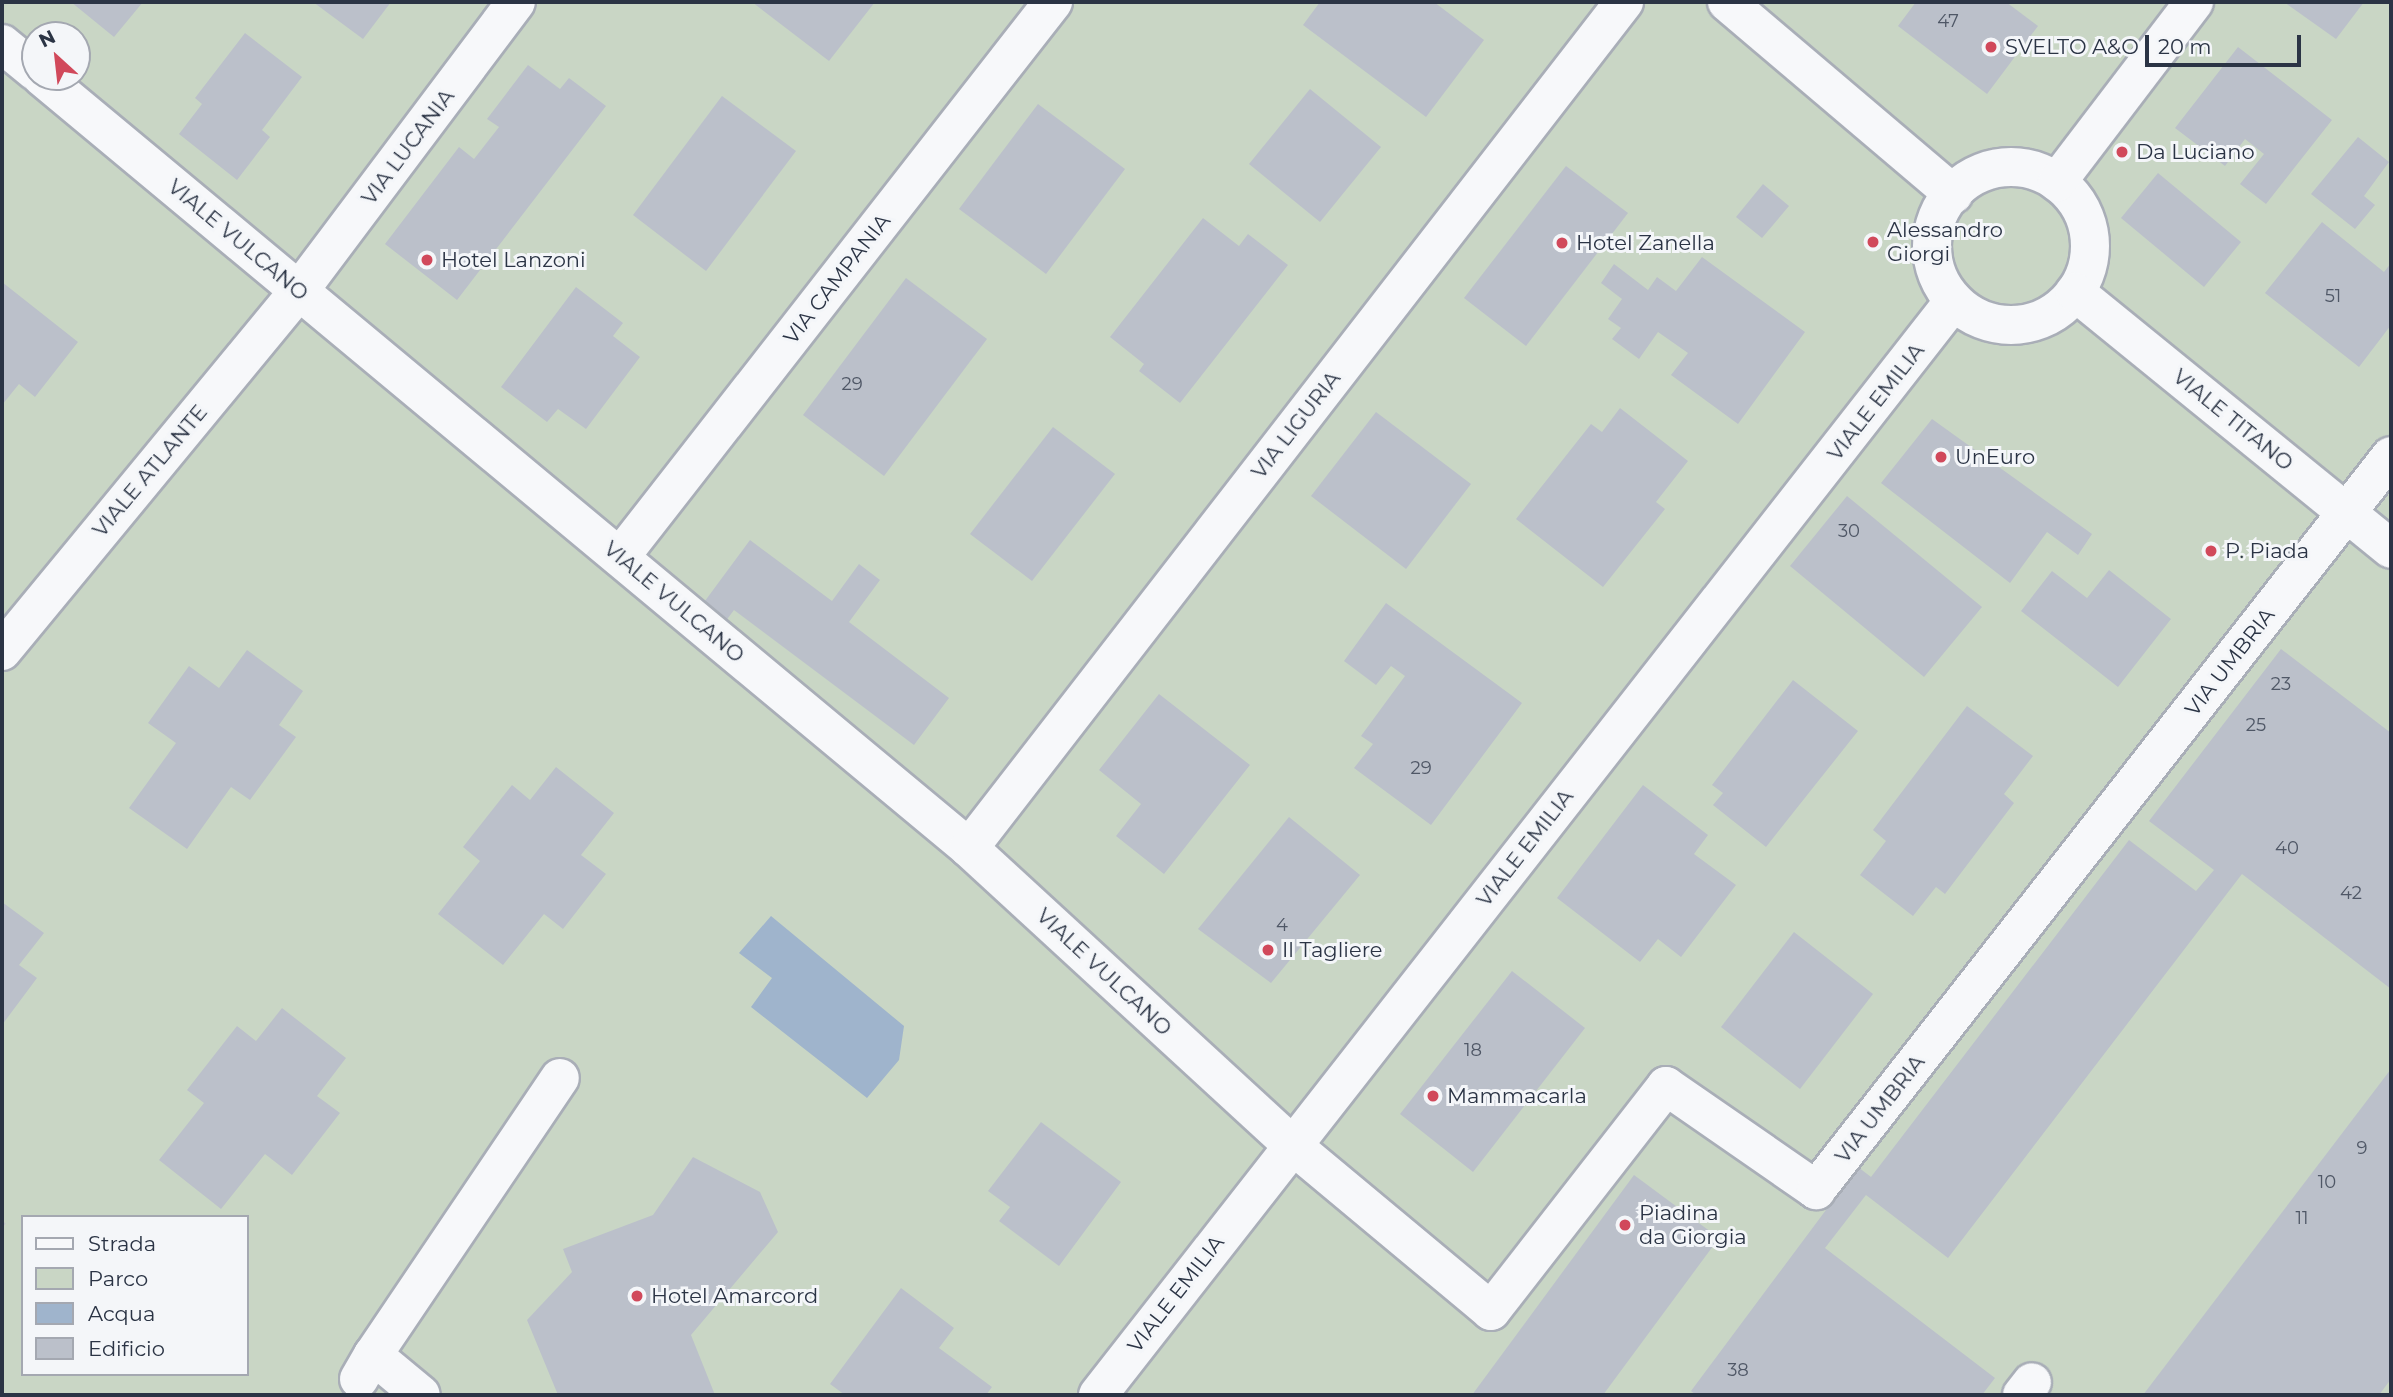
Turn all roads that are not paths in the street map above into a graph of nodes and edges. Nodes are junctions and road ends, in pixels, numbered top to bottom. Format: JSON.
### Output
{"nodes":[{"id":1,"x":516,"y":2,"type":"edge"},
{"id":2,"x":1053,"y":2,"type":"edge"},
{"id":3,"x":1624,"y":2,"type":"edge"},
{"id":4,"x":1727,"y":2,"type":"edge"},
{"id":5,"x":2194,"y":2,"type":"edge"},
{"id":6,"x":2,"y":44,"type":"edge"},
{"id":7,"x":21,"y":60,"type":"edge"},
{"id":8,"x":59,"y":91,"type":"edge"},
{"id":9,"x":2057,"y":182,"type":"junction"},
{"id":10,"x":1953,"y":194,"type":"junction"},
{"id":11,"x":299,"y":291,"type":"junction"},
{"id":12,"x":2075,"y":292,"type":"junction"},
{"id":13,"x":1954,"y":301,"type":"junction"},
{"id":14,"x":2391,"y":456,"type":"edge"},
{"id":15,"x":2347,"y":513,"type":"junction"},
{"id":16,"x":2391,"y":549,"type":"edge"},
{"id":17,"x":620,"y":557,"type":"junction"},
{"id":18,"x":2,"y":651,"type":"edge"},
{"id":19,"x":969,"y":848,"type":"junction"},
{"id":20,"x":560,"y":1078,"type":"dead end"},
{"id":21,"x":1292,"y":1144,"type":"junction"},
{"id":22,"x":421,"y":1395,"type":"edge"},
{"id":23,"x":1098,"y":1395,"type":"edge"}],
"edges":[{"from":1,"to":11,"type":"street","name":"VIA LUCANIA"},
{"from":2,"to":17,"type":"street","name":"VIA CAMPANIA"},
{"from":3,"to":19,"type":"street","name":"VIA LIGURIA"},
{"from":4,"to":10,"type":"street"},
{"from":5,"to":9,"type":"street"},
{"from":6,"to":7,"type":"street"},
{"from":8,"to":11,"type":"street","name":"VIALE VULCANO"},
{"from":9,"to":10,"type":"street"},
{"from":9,"to":12,"type":"street"},
{"from":10,"to":13,"type":"street"},
{"from":11,"to":17,"type":"street","name":"VIALE VULCANO"},
{"from":11,"to":18,"type":"street","name":"VIALE ATLANTE"},
{"from":12,"to":13,"type":"street"},
{"from":12,"to":15,"type":"street","name":"VIALE TITANO"},
{"from":13,"to":21,"type":"street","name":"VIALE EMILIA"},
{"from":14,"to":15,"type":"street","name":"VIA UMBRIA"},
{"from":15,"to":16,"type":"street","name":"VIALE TITANO"},
{"from":15,"to":21,"type":"street","name":"VIA UMBRIA"},
{"from":17,"to":19,"type":"street","name":"VIALE VULCANO"},
{"from":19,"to":21,"type":"street","name":"VIALE VULCANO"},
{"from":20,"to":22,"type":"street"},
{"from":21,"to":23,"type":"street","name":"VIALE EMILIA"}]}
